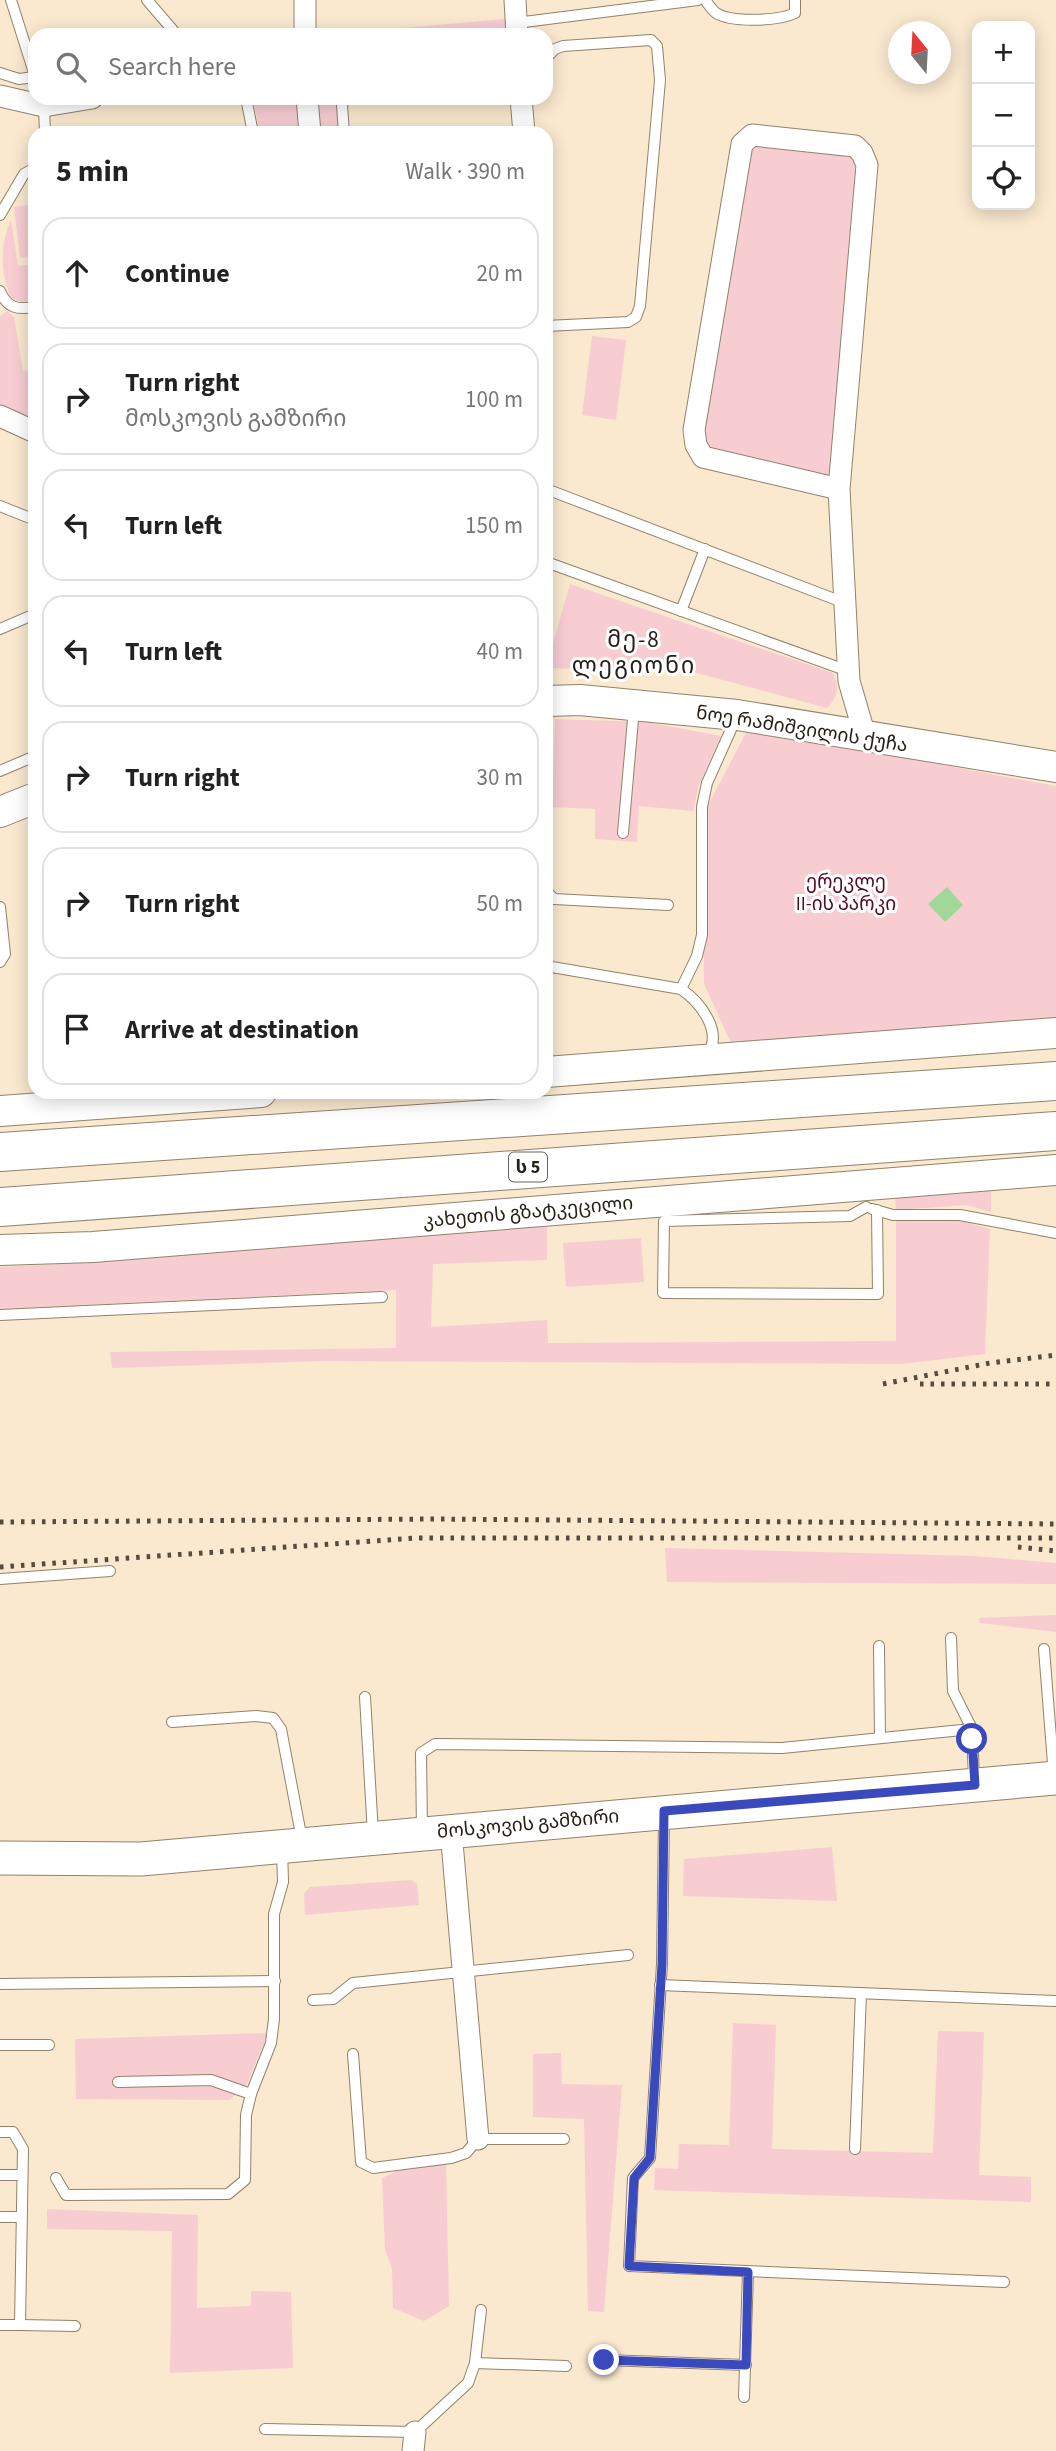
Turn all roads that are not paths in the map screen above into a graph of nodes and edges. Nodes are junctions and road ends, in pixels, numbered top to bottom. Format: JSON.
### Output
{"nodes":[{"id":1,"x":11,"y":0,"type":"edge"},
{"id":2,"x":147,"y":0,"type":"edge"},
{"id":3,"x":305,"y":0,"type":"edge"},
{"id":4,"x":515,"y":0,"type":"edge"},
{"id":5,"x":698,"y":0,"type":"edge"},
{"id":6,"x":705,"y":0,"type":"edge"},
{"id":7,"x":795,"y":0,"type":"edge"},
{"id":8,"x":171,"y":28,"type":"edge"},
{"id":9,"x":303,"y":28,"type":"edge"},
{"id":10,"x":517,"y":28,"type":"edge"},
{"id":11,"x":523,"y":28,"type":"edge"},
{"id":12,"x":553,"y":51,"type":"edge"},
{"id":13,"x":28,"y":54,"type":"edge"},
{"id":14,"x":0,"y":73,"type":"edge"},
{"id":15,"x":28,"y":77,"type":"edge"},
{"id":16,"x":0,"y":96,"type":"edge"},
{"id":17,"x":28,"y":102,"type":"edge"},
{"id":18,"x":40,"y":105,"type":"edge"},
{"id":19,"x":50,"y":105,"type":"edge"},
{"id":20,"x":247,"y":105,"type":"edge"},
{"id":21,"x":308,"y":105,"type":"edge"},
{"id":22,"x":342,"y":105,"type":"edge"},
{"id":23,"x":522,"y":105,"type":"edge"},
{"id":24,"x":44,"y":106,"type":"junction"},
{"id":25,"x":45,"y":126,"type":"edge"},
{"id":26,"x":252,"y":126,"type":"edge"},
{"id":27,"x":309,"y":126,"type":"edge"},
{"id":28,"x":344,"y":126,"type":"edge"},
{"id":29,"x":523,"y":126,"type":"edge"},
{"id":30,"x":28,"y":172,"type":"edge"},
{"id":31,"x":0,"y":215,"type":"edge"},
{"id":32,"x":0,"y":291,"type":"edge"},
{"id":33,"x":28,"y":307,"type":"edge"},
{"id":34,"x":553,"y":326,"type":"edge"},
{"id":35,"x":0,"y":416,"type":"edge"},
{"id":36,"x":28,"y":429,"type":"edge"},
{"id":37,"x":839,"y":489,"type":"junction"},
{"id":38,"x":553,"y":492,"type":"edge"},
{"id":39,"x":0,"y":506,"type":"edge"},
{"id":40,"x":28,"y":517,"type":"edge"},
{"id":41,"x":705,"y":549,"type":"junction"},
{"id":42,"x":553,"y":565,"type":"edge"},
{"id":43,"x":845,"y":603,"type":"junction"},
{"id":44,"x":681,"y":611,"type":"junction"},
{"id":45,"x":28,"y":617,"type":"edge"},
{"id":46,"x":0,"y":629,"type":"edge"},
{"id":47,"x":848,"y":671,"type":"junction"},
{"id":48,"x":553,"y":701,"type":"edge"},
{"id":49,"x":635,"y":705,"type":"junction"},
{"id":50,"x":737,"y":715,"type":"junction"},
{"id":51,"x":865,"y":736,"type":"junction"},
{"id":52,"x":28,"y":760,"type":"edge"},
{"id":53,"x":1056,"y":767,"type":"edge"},
{"id":54,"x":0,"y":771,"type":"edge"},
{"id":55,"x":28,"y":801,"type":"edge"},
{"id":56,"x":0,"y":813,"type":"edge"},
{"id":57,"x":624,"y":833,"type":"dead end"},
{"id":58,"x":553,"y":898,"type":"edge"},
{"id":59,"x":668,"y":905,"type":"dead end"},
{"id":60,"x":0,"y":907,"type":"edge"},
{"id":61,"x":0,"y":962,"type":"edge"},
{"id":62,"x":553,"y":968,"type":"edge"},
{"id":63,"x":681,"y":989,"type":"junction"},
{"id":64,"x":1056,"y":1033,"type":"edge"},
{"id":65,"x":704,"y":1059,"type":"junction"},
{"id":66,"x":553,"y":1071,"type":"edge"},
{"id":67,"x":1056,"y":1081,"type":"edge"},
{"id":68,"x":159,"y":1099,"type":"edge"},
{"id":69,"x":0,"y":1111,"type":"edge"},
{"id":70,"x":1056,"y":1131,"type":"edge"},
{"id":71,"x":0,"y":1152,"type":"edge"},
{"id":72,"x":1056,"y":1170,"type":"edge"},
{"id":73,"x":866,"y":1201,"type":"junction"},
{"id":74,"x":0,"y":1207,"type":"edge"},
{"id":75,"x":1056,"y":1233,"type":"edge"},
{"id":76,"x":0,"y":1250,"type":"edge"},
{"id":77,"x":382,"y":1297,"type":"dead end"},
{"id":78,"x":0,"y":1315,"type":"edge"},
{"id":79,"x":110,"y":1571,"type":"dead end"},
{"id":80,"x":0,"y":1579,"type":"edge"},
{"id":81,"x":951,"y":1638,"type":"dead end"},
{"id":82,"x":879,"y":1646,"type":"dead end"},
{"id":83,"x":1044,"y":1649,"type":"dead end"},
{"id":84,"x":365,"y":1697,"type":"dead end"},
{"id":85,"x":172,"y":1722,"type":"dead end"},
{"id":86,"x":972,"y":1729,"type":"junction"},
{"id":87,"x":880,"y":1738,"type":"junction"},
{"id":88,"x":1055,"y":1778,"type":"edge"},
{"id":89,"x":975,"y":1785,"type":"junction"},
{"id":90,"x":664,"y":1811,"type":"junction"},
{"id":91,"x":437,"y":1832,"type":"junction"},
{"id":92,"x":373,"y":1838,"type":"junction"},
{"id":93,"x":292,"y":1845,"type":"junction"},
{"id":94,"x":0,"y":1858,"type":"edge"},
{"id":95,"x":628,"y":1955,"type":"dead end"},
{"id":96,"x":462,"y":1970,"type":"junction"},
{"id":97,"x":275,"y":1981,"type":"junction"},
{"id":98,"x":0,"y":1984,"type":"edge"},
{"id":99,"x":660,"y":1985,"type":"junction"},
{"id":100,"x":861,"y":1993,"type":"junction"},
{"id":101,"x":313,"y":2000,"type":"dead end"},
{"id":102,"x":1056,"y":2001,"type":"edge"},
{"id":103,"x":0,"y":2045,"type":"edge"},
{"id":104,"x":48,"y":2045,"type":"dead end"},
{"id":105,"x":353,"y":2054,"type":"dead end"},
{"id":106,"x":118,"y":2082,"type":"dead end"},
{"id":107,"x":251,"y":2094,"type":"junction"},
{"id":108,"x":0,"y":2132,"type":"edge"},
{"id":109,"x":478,"y":2138,"type":"junction"},
{"id":110,"x":564,"y":2139,"type":"dead end"},
{"id":111,"x":855,"y":2149,"type":"dead end"},
{"id":112,"x":0,"y":2175,"type":"edge"},
{"id":113,"x":22,"y":2175,"type":"junction"},
{"id":114,"x":56,"y":2178,"type":"dead end"},
{"id":115,"x":0,"y":2217,"type":"edge"},
{"id":116,"x":21,"y":2217,"type":"junction"},
{"id":117,"x":748,"y":2272,"type":"junction"},
{"id":118,"x":1004,"y":2282,"type":"dead end"},
{"id":119,"x":481,"y":2310,"type":"dead end"},
{"id":120,"x":0,"y":2325,"type":"edge"},
{"id":121,"x":20,"y":2325,"type":"junction"},
{"id":122,"x":75,"y":2326,"type":"dead end"},
{"id":123,"x":604,"y":2360,"type":"dead end"},
{"id":124,"x":475,"y":2364,"type":"junction"},
{"id":125,"x":746,"y":2365,"type":"junction"},
{"id":126,"x":566,"y":2366,"type":"dead end"},
{"id":127,"x":744,"y":2397,"type":"dead end"},
{"id":128,"x":265,"y":2429,"type":"dead end"},
{"id":129,"x":414,"y":2442,"type":"edge"}],
"edges":[{"from":1,"to":13,"type":"lane"},
{"from":2,"to":8,"type":"lane"},
{"from":3,"to":9,"type":"street"},
{"from":4,"to":10,"type":"street"},
{"from":5,"to":11,"type":"lane"},
{"from":6,"to":7,"type":"lane"},
{"from":12,"to":34,"type":"lane"},
{"from":14,"to":15,"type":"lane"},
{"from":16,"to":17,"type":"street"},
{"from":18,"to":24,"type":"street"},
{"from":19,"to":24,"type":"street"},
{"from":20,"to":26,"type":"lane"},
{"from":21,"to":27,"type":"street"},
{"from":22,"to":28,"type":"lane"},
{"from":23,"to":29,"type":"street"},
{"from":24,"to":25,"type":"lane"},
{"from":30,"to":31,"type":"lane"},
{"from":32,"to":33,"type":"lane"},
{"from":35,"to":36,"type":"street"},
{"from":37,"to":37,"type":"street"},
{"from":37,"to":43,"type":"street"},
{"from":38,"to":41,"type":"lane"},
{"from":39,"to":40,"type":"lane"},
{"from":41,"to":43,"type":"lane"},
{"from":41,"to":44,"type":"lane"},
{"from":42,"to":44,"type":"lane"},
{"from":43,"to":47,"type":"street"},
{"from":44,"to":47,"type":"lane"},
{"from":45,"to":46,"type":"lane"},
{"from":47,"to":51,"type":"street"},
{"from":48,"to":49,"type":"street","name":"ნოე რამიშვილის ქუჩა"},
{"from":49,"to":50,"type":"street","name":"ნოე რამიშვილის ქუჩა"},
{"from":49,"to":57,"type":"lane"},
{"from":50,"to":51,"type":"street","name":"ნოე რამიშვილის ქუჩა"},
{"from":50,"to":63,"type":"lane"},
{"from":51,"to":53,"type":"street","name":"ნოე რამიშვილის ქუჩა"},
{"from":52,"to":54,"type":"lane"},
{"from":55,"to":56,"type":"street"},
{"from":58,"to":59,"type":"lane"},
{"from":60,"to":61,"type":"lane"},
{"from":62,"to":63,"type":"lane"},
{"from":63,"to":65,"type":"lane"},
{"from":64,"to":65,"type":"street"},
{"from":65,"to":66,"type":"street"},
{"from":67,"to":71,"type":"highway"},
{"from":68,"to":69,"type":"street"},
{"from":70,"to":74,"type":"highway","number":"ს 5"},
{"from":72,"to":73,"type":"street","name":"კახეთის გზატკეცილი"},
{"from":73,"to":73,"type":"lane"},
{"from":73,"to":75,"type":"lane"},
{"from":73,"to":76,"type":"street","name":"კახეთის გზატკეცილი"},
{"from":77,"to":78,"type":"lane"},
{"from":79,"to":80,"type":"lane"},
{"from":81,"to":86,"type":"lane"},
{"from":82,"to":87,"type":"lane"},
{"from":83,"to":88,"type":"lane"},
{"from":84,"to":92,"type":"lane"},
{"from":85,"to":93,"type":"lane"},
{"from":86,"to":87,"type":"lane"},
{"from":86,"to":89,"type":"lane"},
{"from":87,"to":91,"type":"lane"},
{"from":88,"to":89,"type":"main road","name":"მოსკოვის გამზირი"},
{"from":89,"to":90,"type":"main road","name":"მოსკოვის გამზირი"},
{"from":90,"to":91,"type":"main road","name":"მოსკოვის გამზირი"},
{"from":90,"to":99,"type":"lane"},
{"from":91,"to":92,"type":"main road","name":"მოსკოვის გამზირი"},
{"from":91,"to":96,"type":"street"},
{"from":92,"to":93,"type":"main road","name":"მოსკოვის გამზირი"},
{"from":93,"to":94,"type":"main road","name":"მოსკოვის გამზირი"},
{"from":93,"to":97,"type":"lane"},
{"from":95,"to":96,"type":"lane"},
{"from":96,"to":101,"type":"lane"},
{"from":96,"to":109,"type":"street"},
{"from":97,"to":98,"type":"lane"},
{"from":97,"to":107,"type":"lane"},
{"from":99,"to":100,"type":"lane"},
{"from":99,"to":117,"type":"lane"},
{"from":100,"to":102,"type":"lane"},
{"from":100,"to":111,"type":"lane"},
{"from":103,"to":104,"type":"lane"},
{"from":105,"to":109,"type":"lane"},
{"from":106,"to":107,"type":"lane"},
{"from":107,"to":114,"type":"lane"},
{"from":108,"to":113,"type":"lane"},
{"from":109,"to":110,"type":"lane"},
{"from":112,"to":113,"type":"lane"},
{"from":113,"to":116,"type":"lane"},
{"from":115,"to":116,"type":"lane"},
{"from":116,"to":121,"type":"lane"},
{"from":117,"to":118,"type":"lane"},
{"from":117,"to":125,"type":"lane"},
{"from":119,"to":124,"type":"lane"},
{"from":120,"to":121,"type":"lane"},
{"from":121,"to":122,"type":"lane"},
{"from":123,"to":125,"type":"lane"},
{"from":124,"to":126,"type":"lane"},
{"from":124,"to":129,"type":"lane"},
{"from":125,"to":127,"type":"lane"},
{"from":128,"to":129,"type":"lane"}]}
